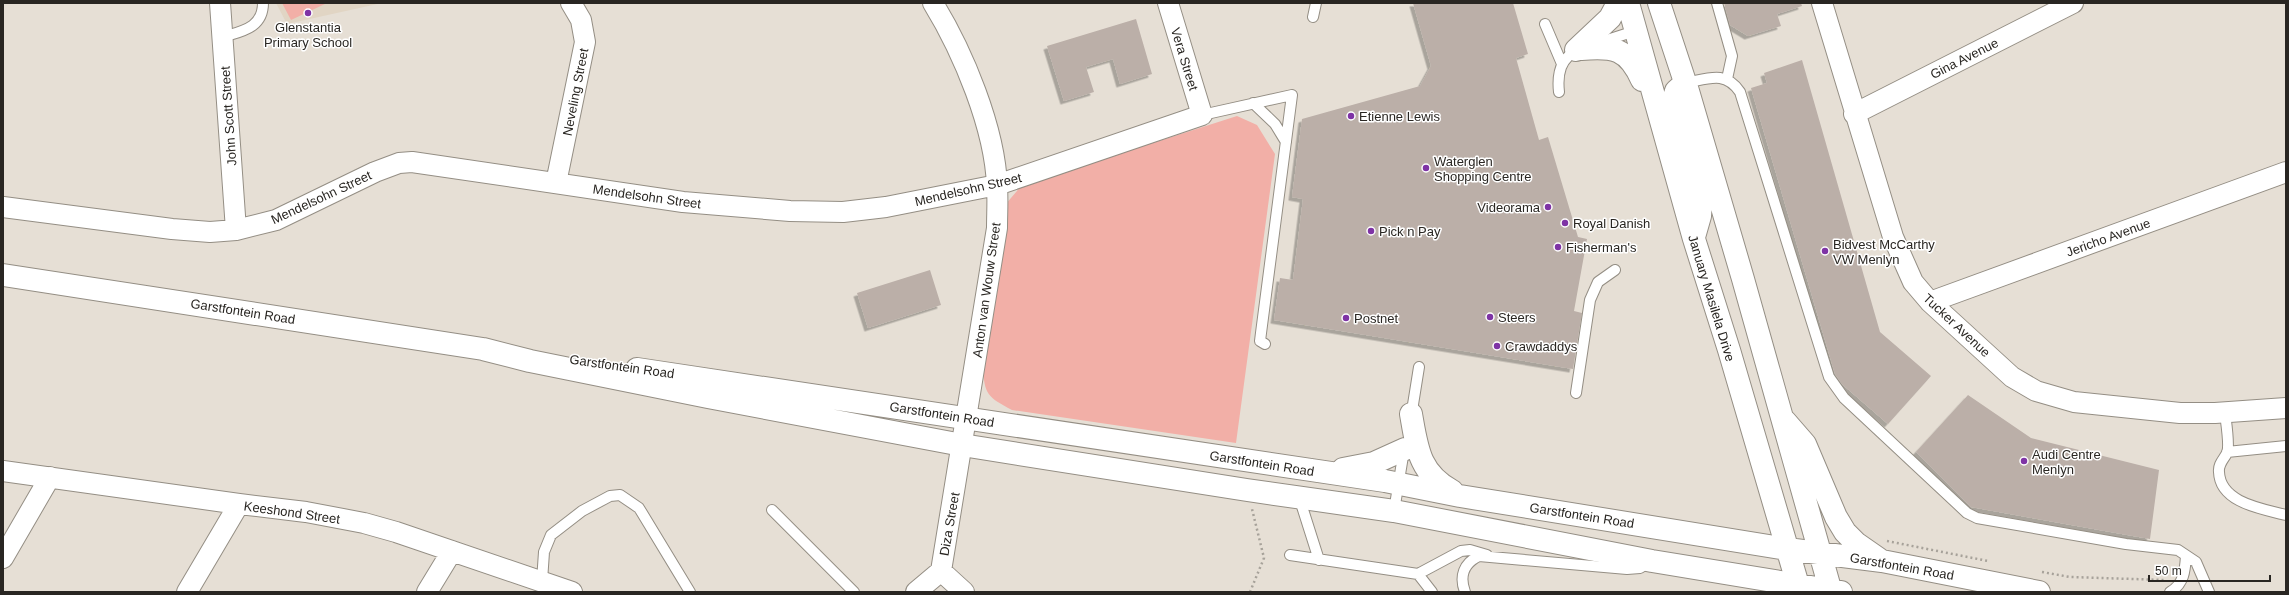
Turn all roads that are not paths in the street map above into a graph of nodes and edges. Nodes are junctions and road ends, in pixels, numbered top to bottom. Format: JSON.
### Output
{"nodes":[{"id":1,"x":220,"y":3,"type":"edge"},
{"id":2,"x":263,"y":3,"type":"edge"},
{"id":3,"x":571,"y":3,"type":"edge"},
{"id":4,"x":932,"y":3,"type":"edge"},
{"id":5,"x":1168,"y":3,"type":"edge"},
{"id":6,"x":1316,"y":3,"type":"edge"},
{"id":7,"x":1618,"y":3,"type":"edge"},
{"id":8,"x":1628,"y":3,"type":"edge"},
{"id":9,"x":1646,"y":3,"type":"edge"},
{"id":10,"x":1659,"y":3,"type":"edge"},
{"id":11,"x":1717,"y":3,"type":"edge"},
{"id":12,"x":1822,"y":3,"type":"edge"},
{"id":13,"x":2073,"y":3,"type":"edge"},
{"id":14,"x":1313,"y":18,"type":"dead end"},
{"id":15,"x":1545,"y":24,"type":"dead end"},
{"id":16,"x":1635,"y":31,"type":"junction"},
{"id":17,"x":223,"y":37,"type":"junction"},
{"id":18,"x":1573,"y":54,"type":"junction"},
{"id":19,"x":1727,"y":79,"type":"junction"},
{"id":20,"x":1685,"y":84,"type":"junction"},
{"id":21,"x":1560,"y":92,"type":"dead end"},
{"id":22,"x":1253,"y":103,"type":"junction"},
{"id":23,"x":1854,"y":114,"type":"junction"},
{"id":24,"x":1202,"y":115,"type":"junction"},
{"id":25,"x":1662,"y":125,"type":"junction"},
{"id":26,"x":1286,"y":142,"type":"junction"},
{"id":27,"x":2286,"y":172,"type":"edge"},
{"id":28,"x":556,"y":183,"type":"junction"},
{"id":29,"x":998,"y":185,"type":"junction"},
{"id":30,"x":3,"y":207,"type":"edge"},
{"id":31,"x":236,"y":230,"type":"junction"},
{"id":32,"x":1694,"y":239,"type":"junction"},
{"id":33,"x":1615,"y":270,"type":"dead end"},
{"id":34,"x":3,"y":275,"type":"edge"},
{"id":35,"x":1930,"y":302,"type":"junction"},
{"id":36,"x":1266,"y":344,"type":"dead end"},
{"id":37,"x":483,"y":349,"type":"junction"},
{"id":38,"x":1419,"y":366,"type":"dead end"},
{"id":39,"x":1576,"y":393,"type":"dead end"},
{"id":40,"x":2286,"y":408,"type":"edge"},
{"id":41,"x":2225,"y":413,"type":"junction"},
{"id":42,"x":1411,"y":414,"type":"junction"},
{"id":43,"x":1781,"y":417,"type":"junction"},
{"id":44,"x":967,"y":418,"type":"junction"},
{"id":45,"x":962,"y":445,"type":"junction"},
{"id":46,"x":2286,"y":446,"type":"edge"},
{"id":47,"x":1405,"y":449,"type":"junction"},
{"id":48,"x":2227,"y":452,"type":"junction"},
{"id":49,"x":3,"y":470,"type":"edge"},
{"id":50,"x":1324,"y":472,"type":"junction"},
{"id":51,"x":50,"y":477,"type":"junction"},
{"id":52,"x":1399,"y":483,"type":"junction"},
{"id":53,"x":1298,"y":496,"type":"junction"},
{"id":54,"x":1460,"y":496,"type":"junction"},
{"id":55,"x":239,"y":504,"type":"junction"},
{"id":56,"x":772,"y":510,"type":"dead end"},
{"id":57,"x":1394,"y":511,"type":"junction"},
{"id":58,"x":2286,"y":515,"type":"edge"},
{"id":59,"x":1787,"y":549,"type":"junction"},
{"id":60,"x":452,"y":551,"type":"junction"},
{"id":61,"x":1819,"y":553,"type":"junction"},
{"id":62,"x":1486,"y":555,"type":"junction"},
{"id":63,"x":1290,"y":556,"type":"dead end"},
{"id":64,"x":2186,"y":556,"type":"junction"},
{"id":65,"x":3,"y":558,"type":"edge"},
{"id":66,"x":1319,"y":560,"type":"junction"},
{"id":67,"x":1652,"y":561,"type":"junction"},
{"id":68,"x":1882,"y":561,"type":"junction"},
{"id":69,"x":941,"y":571,"type":"junction"},
{"id":70,"x":1418,"y":574,"type":"junction"},
{"id":71,"x":542,"y":581,"type":"junction"},
{"id":72,"x":2039,"y":582,"type":"edge"},
{"id":73,"x":1799,"y":589,"type":"edge"},
{"id":74,"x":2173,"y":590,"type":"edge"},
{"id":75,"x":187,"y":592,"type":"edge"},
{"id":76,"x":428,"y":592,"type":"edge"},
{"id":77,"x":572,"y":592,"type":"edge"},
{"id":78,"x":690,"y":592,"type":"edge"},
{"id":79,"x":854,"y":592,"type":"edge"},
{"id":80,"x":916,"y":592,"type":"edge"},
{"id":81,"x":964,"y":592,"type":"edge"},
{"id":82,"x":1432,"y":592,"type":"edge"},
{"id":83,"x":1465,"y":592,"type":"edge"},
{"id":84,"x":1834,"y":592,"type":"edge"},
{"id":85,"x":2209,"y":592,"type":"edge"}],
"edges":[{"from":1,"to":17,"type":"street","name":"John Scott Street"},
{"from":2,"to":17,"type":"lane"},
{"from":3,"to":28,"type":"street","name":"Neveling Street"},
{"from":4,"to":29,"type":"street","name":"Anton van Wouw Street"},
{"from":5,"to":24,"type":"street","name":"Vera Street"},
{"from":6,"to":14,"type":"lane"},
{"from":7,"to":18,"type":"main road"},
{"from":8,"to":16,"type":"main road","name":"January Masilela Drive"},
{"from":9,"to":16,"type":"main road"},
{"from":10,"to":20,"type":"main road"},
{"from":11,"to":19,"type":"lane"},
{"from":12,"to":23,"type":"street","name":"Tucker Avenue"},
{"from":13,"to":23,"type":"street","name":"Gina Avenue"},
{"from":15,"to":18,"type":"lane"},
{"from":16,"to":18,"type":"lane"},
{"from":16,"to":25,"type":"main road","name":"January Masilela Drive"},
{"from":17,"to":31,"type":"street","name":"John Scott Street"},
{"from":18,"to":21,"type":"lane"},
{"from":18,"to":25,"type":"main road"},
{"from":19,"to":20,"type":"lane"},
{"from":19,"to":64,"type":"lane"},
{"from":20,"to":32,"type":"main road"},
{"from":20,"to":43,"type":"main road"},
{"from":22,"to":24,"type":"lane","name":"Mendelsohn Street"},
{"from":22,"to":26,"type":"lane"},
{"from":22,"to":26,"type":"lane","name":"Mendelsohn Street"},
{"from":23,"to":35,"type":"street","name":"Tucker Avenue"},
{"from":24,"to":29,"type":"street","name":"Mendelsohn Street"},
{"from":25,"to":32,"type":"main road","name":"January Masilela Drive"},
{"from":26,"to":36,"type":"lane"},
{"from":27,"to":35,"type":"street","name":"Jericho Avenue"},
{"from":28,"to":29,"type":"street","name":"Mendelsohn Street"},
{"from":28,"to":31,"type":"street","name":"Mendelsohn Street"},
{"from":29,"to":44,"type":"street","name":"Anton van Wouw Street"},
{"from":30,"to":31,"type":"street","name":"Mendelsohn Street"},
{"from":32,"to":59,"type":"main road","name":"January Masilela Drive"},
{"from":33,"to":39,"type":"lane"},
{"from":34,"to":37,"type":"main road","name":"Garstfontein Road"},
{"from":35,"to":41,"type":"street","name":"Tucker Avenue"},
{"from":37,"to":44,"type":"main road","name":"Garstfontein Road"},
{"from":37,"to":45,"type":"main road","name":"Garstfontein Road"},
{"from":38,"to":42,"type":"lane"},
{"from":40,"to":41,"type":"street","name":"Tucker Avenue"},
{"from":41,"to":48,"type":"lane"},
{"from":42,"to":47,"type":"lane"},
{"from":42,"to":54,"type":"main road"},
{"from":43,"to":61,"type":"main road"},
{"from":43,"to":68,"type":"main road"},
{"from":44,"to":45,"type":"street","name":"Anton van Wouw Street"},
{"from":44,"to":50,"type":"main road","name":"Garstfontein Road"},
{"from":45,"to":53,"type":"main road","name":"Garstfontein Road"},
{"from":45,"to":69,"type":"street","name":"Diza Street"},
{"from":46,"to":48,"type":"lane"},
{"from":47,"to":50,"type":"main road"},
{"from":47,"to":52,"type":"lane"},
{"from":48,"to":58,"type":"lane"},
{"from":49,"to":51,"type":"street","name":"Keeshond Street"},
{"from":50,"to":52,"type":"main road","name":"Garstfontein Road"},
{"from":51,"to":55,"type":"street","name":"Keeshond Street"},
{"from":51,"to":65,"type":"street"},
{"from":52,"to":54,"type":"main road","name":"Garstfontein Road"},
{"from":52,"to":57,"type":"lane"},
{"from":53,"to":57,"type":"main road","name":"Garstfontein Road"},
{"from":53,"to":66,"type":"lane"},
{"from":54,"to":59,"type":"main road","name":"Garstfontein Road"},
{"from":55,"to":60,"type":"street","name":"Keeshond Street"},
{"from":55,"to":75,"type":"street"},
{"from":56,"to":79,"type":"lane"},
{"from":57,"to":67,"type":"main road","name":"Garstfontein Road"},
{"from":59,"to":61,"type":"main road","name":"Garstfontein Road"},
{"from":59,"to":73,"type":"main road","name":"January Masilela Drive"},
{"from":60,"to":71,"type":"street","name":"Keeshond Street"},
{"from":60,"to":76,"type":"street"},
{"from":61,"to":68,"type":"main road","name":"Garstfontein Road"},
{"from":61,"to":84,"type":"main road"},
{"from":62,"to":67,"type":"lane"},
{"from":62,"to":70,"type":"lane"},
{"from":62,"to":83,"type":"lane"},
{"from":63,"to":66,"type":"lane"},
{"from":64,"to":74,"type":"lane"},
{"from":64,"to":85,"type":"lane"},
{"from":66,"to":70,"type":"lane"},
{"from":67,"to":73,"type":"main road","name":"Garstfontein Road"},
{"from":68,"to":72,"type":"main road","name":"Garstfontein Road"},
{"from":69,"to":80,"type":"street","name":"Diza Street"},
{"from":69,"to":81,"type":"street"},
{"from":70,"to":82,"type":"lane"},
{"from":71,"to":77,"type":"street","name":"Keeshond Street"},
{"from":71,"to":78,"type":"lane"},
{"from":73,"to":84,"type":"main road","name":"Garstfontein Road"}]}
